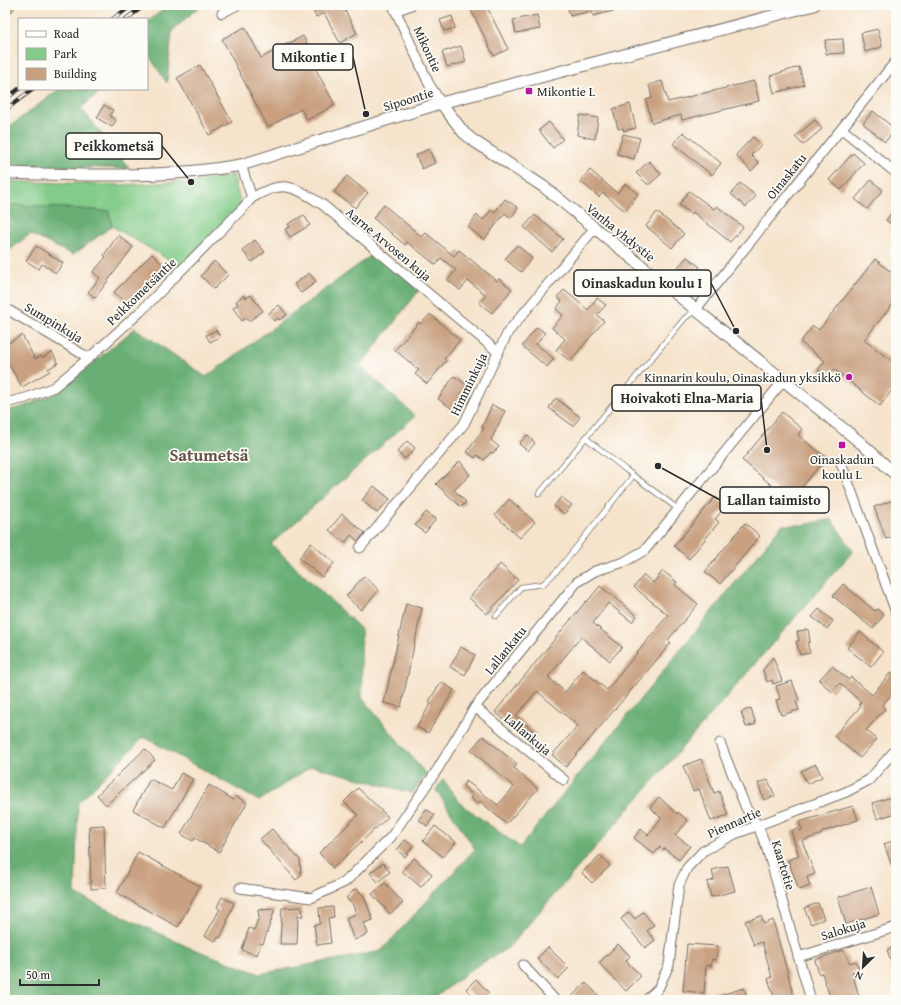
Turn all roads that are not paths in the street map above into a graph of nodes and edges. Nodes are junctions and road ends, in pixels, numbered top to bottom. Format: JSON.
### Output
{"nodes":[{"id":1,"x":237,"y":5,"type":"edge"},
{"id":2,"x":412,"y":5,"type":"edge"},
{"id":3,"x":814,"y":5,"type":"edge"},
{"id":4,"x":394,"y":8,"type":"edge"},
{"id":5,"x":222,"y":13,"type":"dead end"},
{"id":6,"x":896,"y":61,"type":"edge"},
{"id":7,"x":441,"y":103,"type":"junction"},
{"id":8,"x":842,"y":129,"type":"junction"},
{"id":9,"x":241,"y":164,"type":"junction"},
{"id":10,"x":5,"y":173,"type":"edge"},
{"id":11,"x":896,"y":173,"type":"edge"},
{"id":12,"x":252,"y":198,"type":"junction"},
{"id":13,"x":594,"y":229,"type":"junction"},
{"id":14,"x":5,"y":308,"type":"edge"},
{"id":15,"x":696,"y":309,"type":"junction"},
{"id":16,"x":498,"y":352,"type":"junction"},
{"id":17,"x":89,"y":358,"type":"junction"},
{"id":18,"x":783,"y":381,"type":"junction"},
{"id":19,"x":5,"y":403,"type":"edge"},
{"id":20,"x":586,"y":438,"type":"junction"},
{"id":21,"x":840,"y":460,"type":"dead end"},
{"id":22,"x":896,"y":475,"type":"edge"},
{"id":23,"x":633,"y":476,"type":"junction"},
{"id":24,"x":540,"y":494,"type":"dead end"},
{"id":25,"x":678,"y":509,"type":"junction"},
{"id":26,"x":360,"y":548,"type":"dead end"},
{"id":27,"x":896,"y":612,"type":"edge"},
{"id":28,"x":496,"y":616,"type":"dead end"},
{"id":29,"x":475,"y":707,"type":"junction"},
{"id":30,"x":720,"y":742,"type":"dead end"},
{"id":31,"x":896,"y":749,"type":"edge"},
{"id":32,"x":564,"y":780,"type":"dead end"},
{"id":33,"x":758,"y":826,"type":"junction"},
{"id":34,"x":240,"y":888,"type":"dead end"},
{"id":35,"x":896,"y":927,"type":"edge"},
{"id":36,"x":798,"y":957,"type":"junction"},
{"id":37,"x":523,"y":965,"type":"dead end"},
{"id":38,"x":555,"y":1000,"type":"edge"},
{"id":39,"x":646,"y":1000,"type":"edge"},
{"id":40,"x":811,"y":1000,"type":"edge"}],
"edges":[{"from":1,"to":5,"type":"street"},
{"from":2,"to":4,"type":"street"},
{"from":3,"to":7,"type":"street","name":"Sipoontie"},
{"from":4,"to":7,"type":"street","name":"Mikontie"},
{"from":6,"to":8,"type":"street","name":"Oinaskatu"},
{"from":7,"to":9,"type":"street","name":"Sipoontie"},
{"from":7,"to":13,"type":"street","name":"Vanha yhdystie"},
{"from":8,"to":11,"type":"street"},
{"from":8,"to":15,"type":"street","name":"Oinaskatu"},
{"from":9,"to":10,"type":"street","name":"Sipoontie"},
{"from":9,"to":12,"type":"street"},
{"from":12,"to":16,"type":"street","name":"Aarne Arvosen kuja"},
{"from":12,"to":17,"type":"street","name":"Peikkometsäntie"},
{"from":13,"to":15,"type":"street","name":"Vanha yhdystie"},
{"from":13,"to":16,"type":"street","name":"Himminkuja"},
{"from":14,"to":17,"type":"street","name":"Sumpinkuja"},
{"from":15,"to":18,"type":"street","name":"Vanha yhdystie"},
{"from":15,"to":20,"type":"lane"},
{"from":16,"to":26,"type":"street","name":"Himminkuja"},
{"from":17,"to":19,"type":"street","name":"Peikkometsäntie"},
{"from":18,"to":22,"type":"street","name":"Vanha yhdystie"},
{"from":18,"to":25,"type":"street","name":"Lallankatu"},
{"from":20,"to":23,"type":"lane"},
{"from":20,"to":24,"type":"lane"},
{"from":21,"to":27,"type":"street"},
{"from":23,"to":25,"type":"lane"},
{"from":23,"to":28,"type":"lane"},
{"from":25,"to":29,"type":"street","name":"Lallankatu"},
{"from":29,"to":32,"type":"street","name":"Lallankuja"},
{"from":29,"to":34,"type":"street","name":"Lallankatu"},
{"from":30,"to":33,"type":"street","name":"Kaartotie"},
{"from":31,"to":33,"type":"street","name":"Piennartie"},
{"from":33,"to":36,"type":"street","name":"Kaartotie"},
{"from":33,"to":39,"type":"street","name":"Piennartie"},
{"from":35,"to":36,"type":"street","name":"Salokuja"},
{"from":36,"to":40,"type":"street","name":"Kaartotie"},
{"from":37,"to":38,"type":"street"}]}
